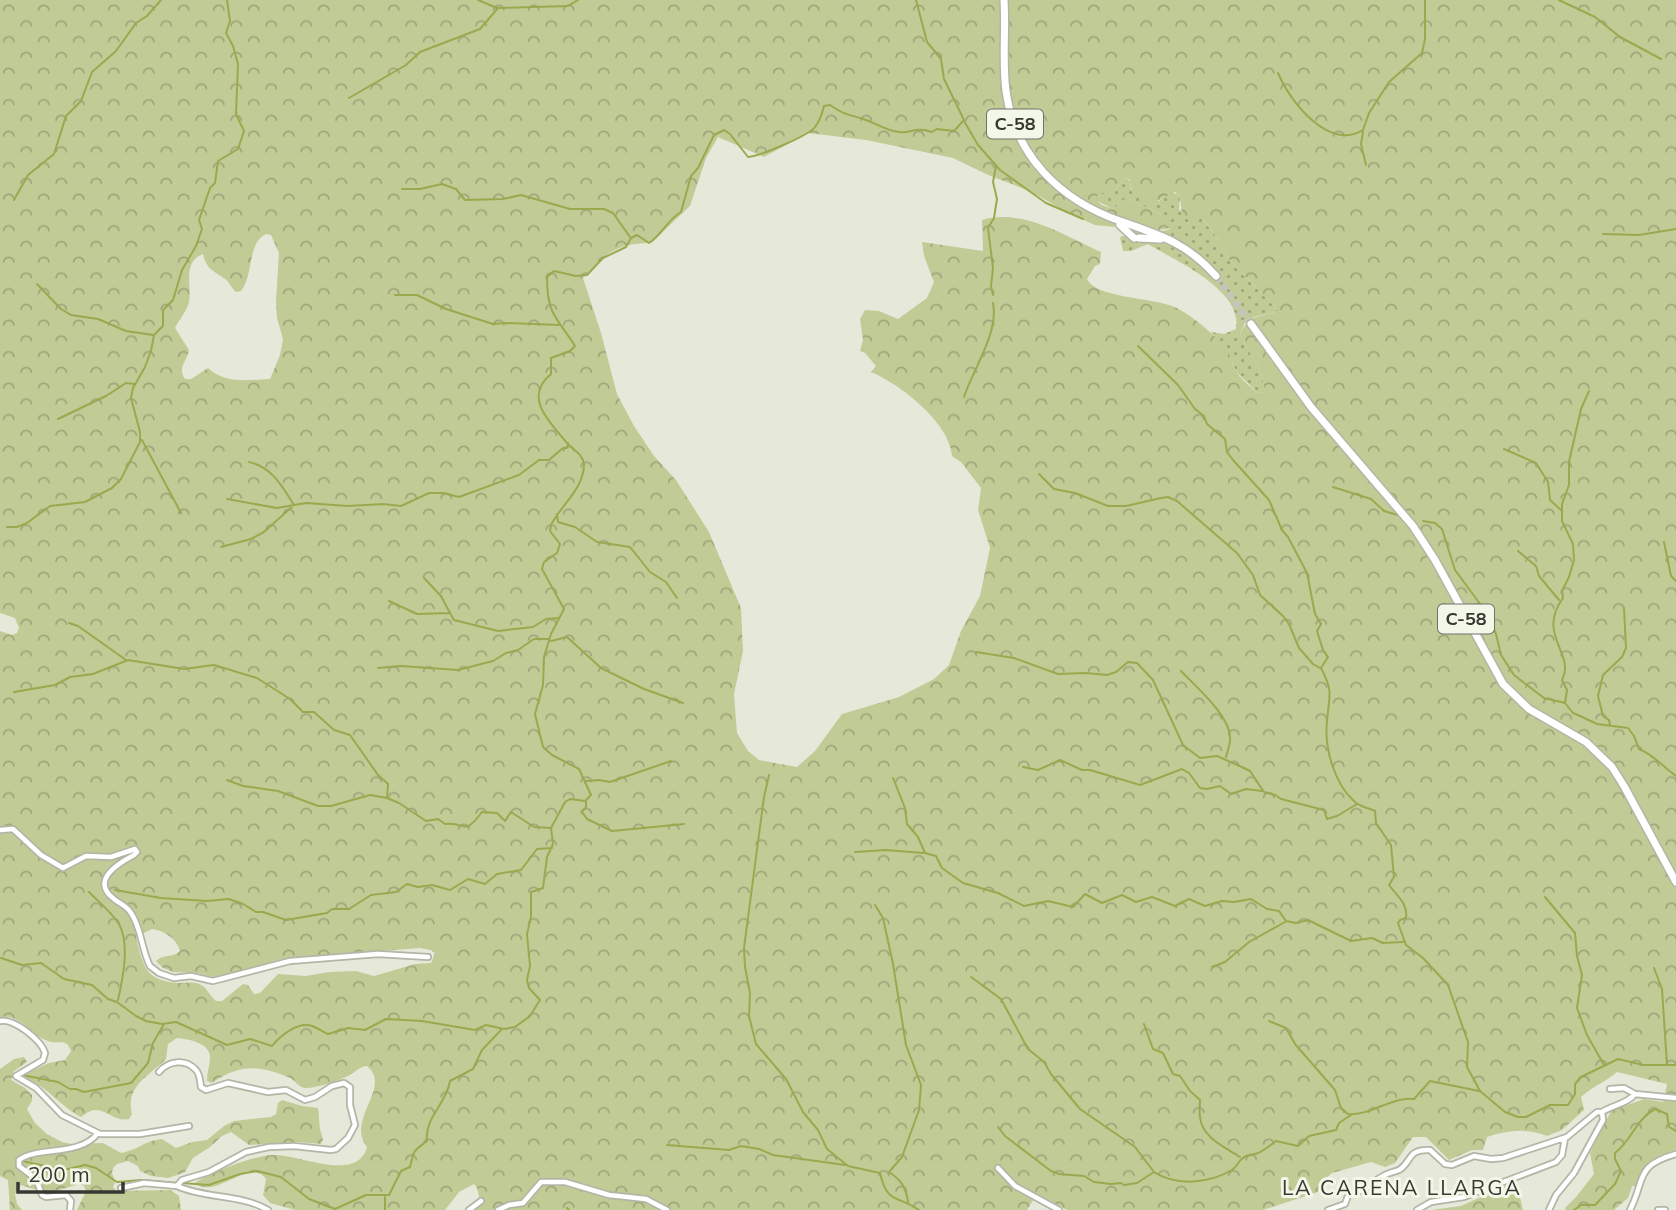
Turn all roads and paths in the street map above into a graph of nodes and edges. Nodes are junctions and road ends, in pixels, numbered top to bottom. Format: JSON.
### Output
{"nodes":[{"id":1,"x":1002,"y":0,"type":"edge"},
{"id":2,"x":1139,"y":235,"type":"junction"},
{"id":3,"x":1161,"y":239,"type":"junction"},
{"id":4,"x":1207,"y":267,"type":"junction"},
{"id":5,"x":1216,"y":276,"type":"tunnel mouth"},
{"id":6,"x":1251,"y":324,"type":"tunnel mouth"},
{"id":7,"x":1264,"y":342,"type":"junction"},
{"id":8,"x":0,"y":830,"type":"edge"},
{"id":9,"x":1676,"y":876,"type":"edge"},
{"id":10,"x":1676,"y":882,"type":"edge"},
{"id":11,"x":428,"y":957,"type":"dead end"},
{"id":12,"x":0,"y":1021,"type":"edge"},
{"id":13,"x":159,"y":1072,"type":"dead end"},
{"id":14,"x":1610,"y":1090,"type":"dead end"},
{"id":15,"x":1635,"y":1094,"type":"junction"},
{"id":16,"x":1676,"y":1098,"type":"edge"},
{"id":17,"x":1602,"y":1112,"type":"junction"},
{"id":18,"x":189,"y":1126,"type":"dead end"},
{"id":19,"x":97,"y":1133,"type":"junction"},
{"id":20,"x":1564,"y":1138,"type":"junction"},
{"id":21,"x":1675,"y":1155,"type":"edge"},
{"id":22,"x":998,"y":1168,"type":"dead end"},
{"id":23,"x":177,"y":1186,"type":"junction"},
{"id":24,"x":121,"y":1188,"type":"dead end"},
{"id":25,"x":481,"y":1201,"type":"dead end"},
{"id":26,"x":70,"y":1210,"type":"edge"},
{"id":27,"x":268,"y":1210,"type":"edge"},
{"id":28,"x":469,"y":1210,"type":"edge"},
{"id":29,"x":498,"y":1210,"type":"edge"},
{"id":30,"x":667,"y":1210,"type":"edge"},
{"id":31,"x":1059,"y":1210,"type":"edge"},
{"id":32,"x":1328,"y":1210,"type":"edge"},
{"id":33,"x":1417,"y":1210,"type":"edge"},
{"id":34,"x":1549,"y":1210,"type":"edge"},
{"id":35,"x":1628,"y":1210,"type":"edge"},
{"id":36,"x":1658,"y":1210,"type":"edge"},
{"id":37,"x":1665,"y":1210,"type":"edge"}],
"edges":[{"from":1,"to":2,"type":"main road","number":"C-58"},
{"from":1,"to":2,"type":"main road","number":"C-58"},
{"from":2,"to":3,"type":"main road","number":"C-58"},
{"from":2,"to":3,"type":"main road"},
{"from":2,"to":4,"type":"main road","number":"C-58"},
{"from":3,"to":4,"type":"main road","number":"C-58"},
{"from":4,"to":5,"type":"main road","number":"C-58"},
{"from":6,"to":7,"type":"main road","number":"C-58"},
{"from":7,"to":9,"type":"main road","number":"C-58"},
{"from":7,"to":10,"type":"main road","number":"C-58"},
{"from":8,"to":11,"type":"street"},
{"from":12,"to":19,"type":"street"},
{"from":13,"to":23,"type":"street"},
{"from":14,"to":15,"type":"street"},
{"from":15,"to":16,"type":"street"},
{"from":15,"to":17,"type":"street"},
{"from":17,"to":20,"type":"street"},
{"from":17,"to":34,"type":"street"},
{"from":18,"to":19,"type":"street"},
{"from":19,"to":26,"type":"street"},
{"from":20,"to":32,"type":"street"},
{"from":20,"to":33,"type":"street"},
{"from":21,"to":35,"type":"street"},
{"from":22,"to":31,"type":"street"},
{"from":23,"to":24,"type":"street"},
{"from":23,"to":27,"type":"street"},
{"from":25,"to":28,"type":"street"},
{"from":29,"to":30,"type":"street"},
{"from":36,"to":37,"type":"street"}]}
